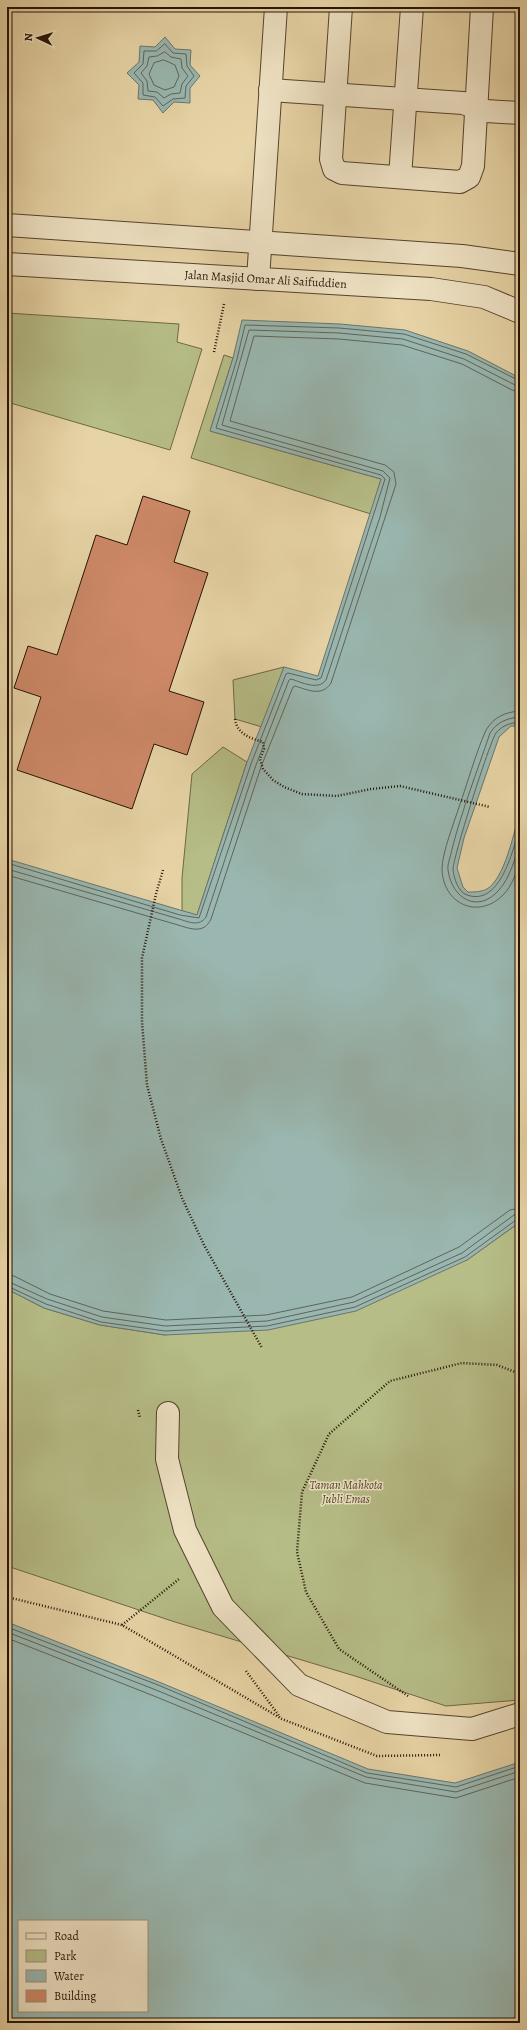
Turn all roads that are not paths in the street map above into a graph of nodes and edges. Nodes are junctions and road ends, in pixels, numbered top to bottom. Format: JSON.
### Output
{"nodes":[{"id":1,"x":276,"y":7,"type":"edge"},
{"id":2,"x":341,"y":7,"type":"edge"},
{"id":3,"x":412,"y":7,"type":"edge"},
{"id":4,"x":482,"y":7,"type":"edge"},
{"id":5,"x":270,"y":90,"type":"junction"},
{"id":6,"x":335,"y":94,"type":"junction"},
{"id":7,"x":404,"y":99,"type":"junction"},
{"id":8,"x":476,"y":108,"type":"junction"},
{"id":9,"x":520,"y":113,"type":"edge"},
{"id":10,"x":400,"y":177,"type":"junction"},
{"id":11,"x":9,"y":219,"type":"edge"},
{"id":12,"x":260,"y":241,"type":"junction"},
{"id":13,"x":7,"y":264,"type":"edge"},
{"id":14,"x":520,"y":264,"type":"edge"},
{"id":15,"x":258,"y":279,"type":"junction"},
{"id":16,"x":520,"y":312,"type":"edge"},
{"id":17,"x":168,"y":1414,"type":"dead end"},
{"id":18,"x":520,"y":1714,"type":"edge"}],
"edges":[{"from":1,"to":5,"type":"street"},
{"from":2,"to":6,"type":"street"},
{"from":3,"to":7,"type":"street"},
{"from":4,"to":8,"type":"street"},
{"from":5,"to":6,"type":"street"},
{"from":5,"to":12,"type":"street"},
{"from":6,"to":7,"type":"street"},
{"from":6,"to":10,"type":"street"},
{"from":7,"to":8,"type":"street"},
{"from":7,"to":10,"type":"street"},
{"from":8,"to":9,"type":"street"},
{"from":8,"to":10,"type":"street"},
{"from":11,"to":12,"type":"street"},
{"from":12,"to":14,"type":"street"},
{"from":12,"to":15,"type":"street"},
{"from":13,"to":15,"type":"street","name":"Jalan Masjid Omar Ali Saifuddien"},
{"from":15,"to":16,"type":"street","name":"Jalan Masjid Omar Ali Saifuddien"},
{"from":17,"to":18,"type":"street"}]}
